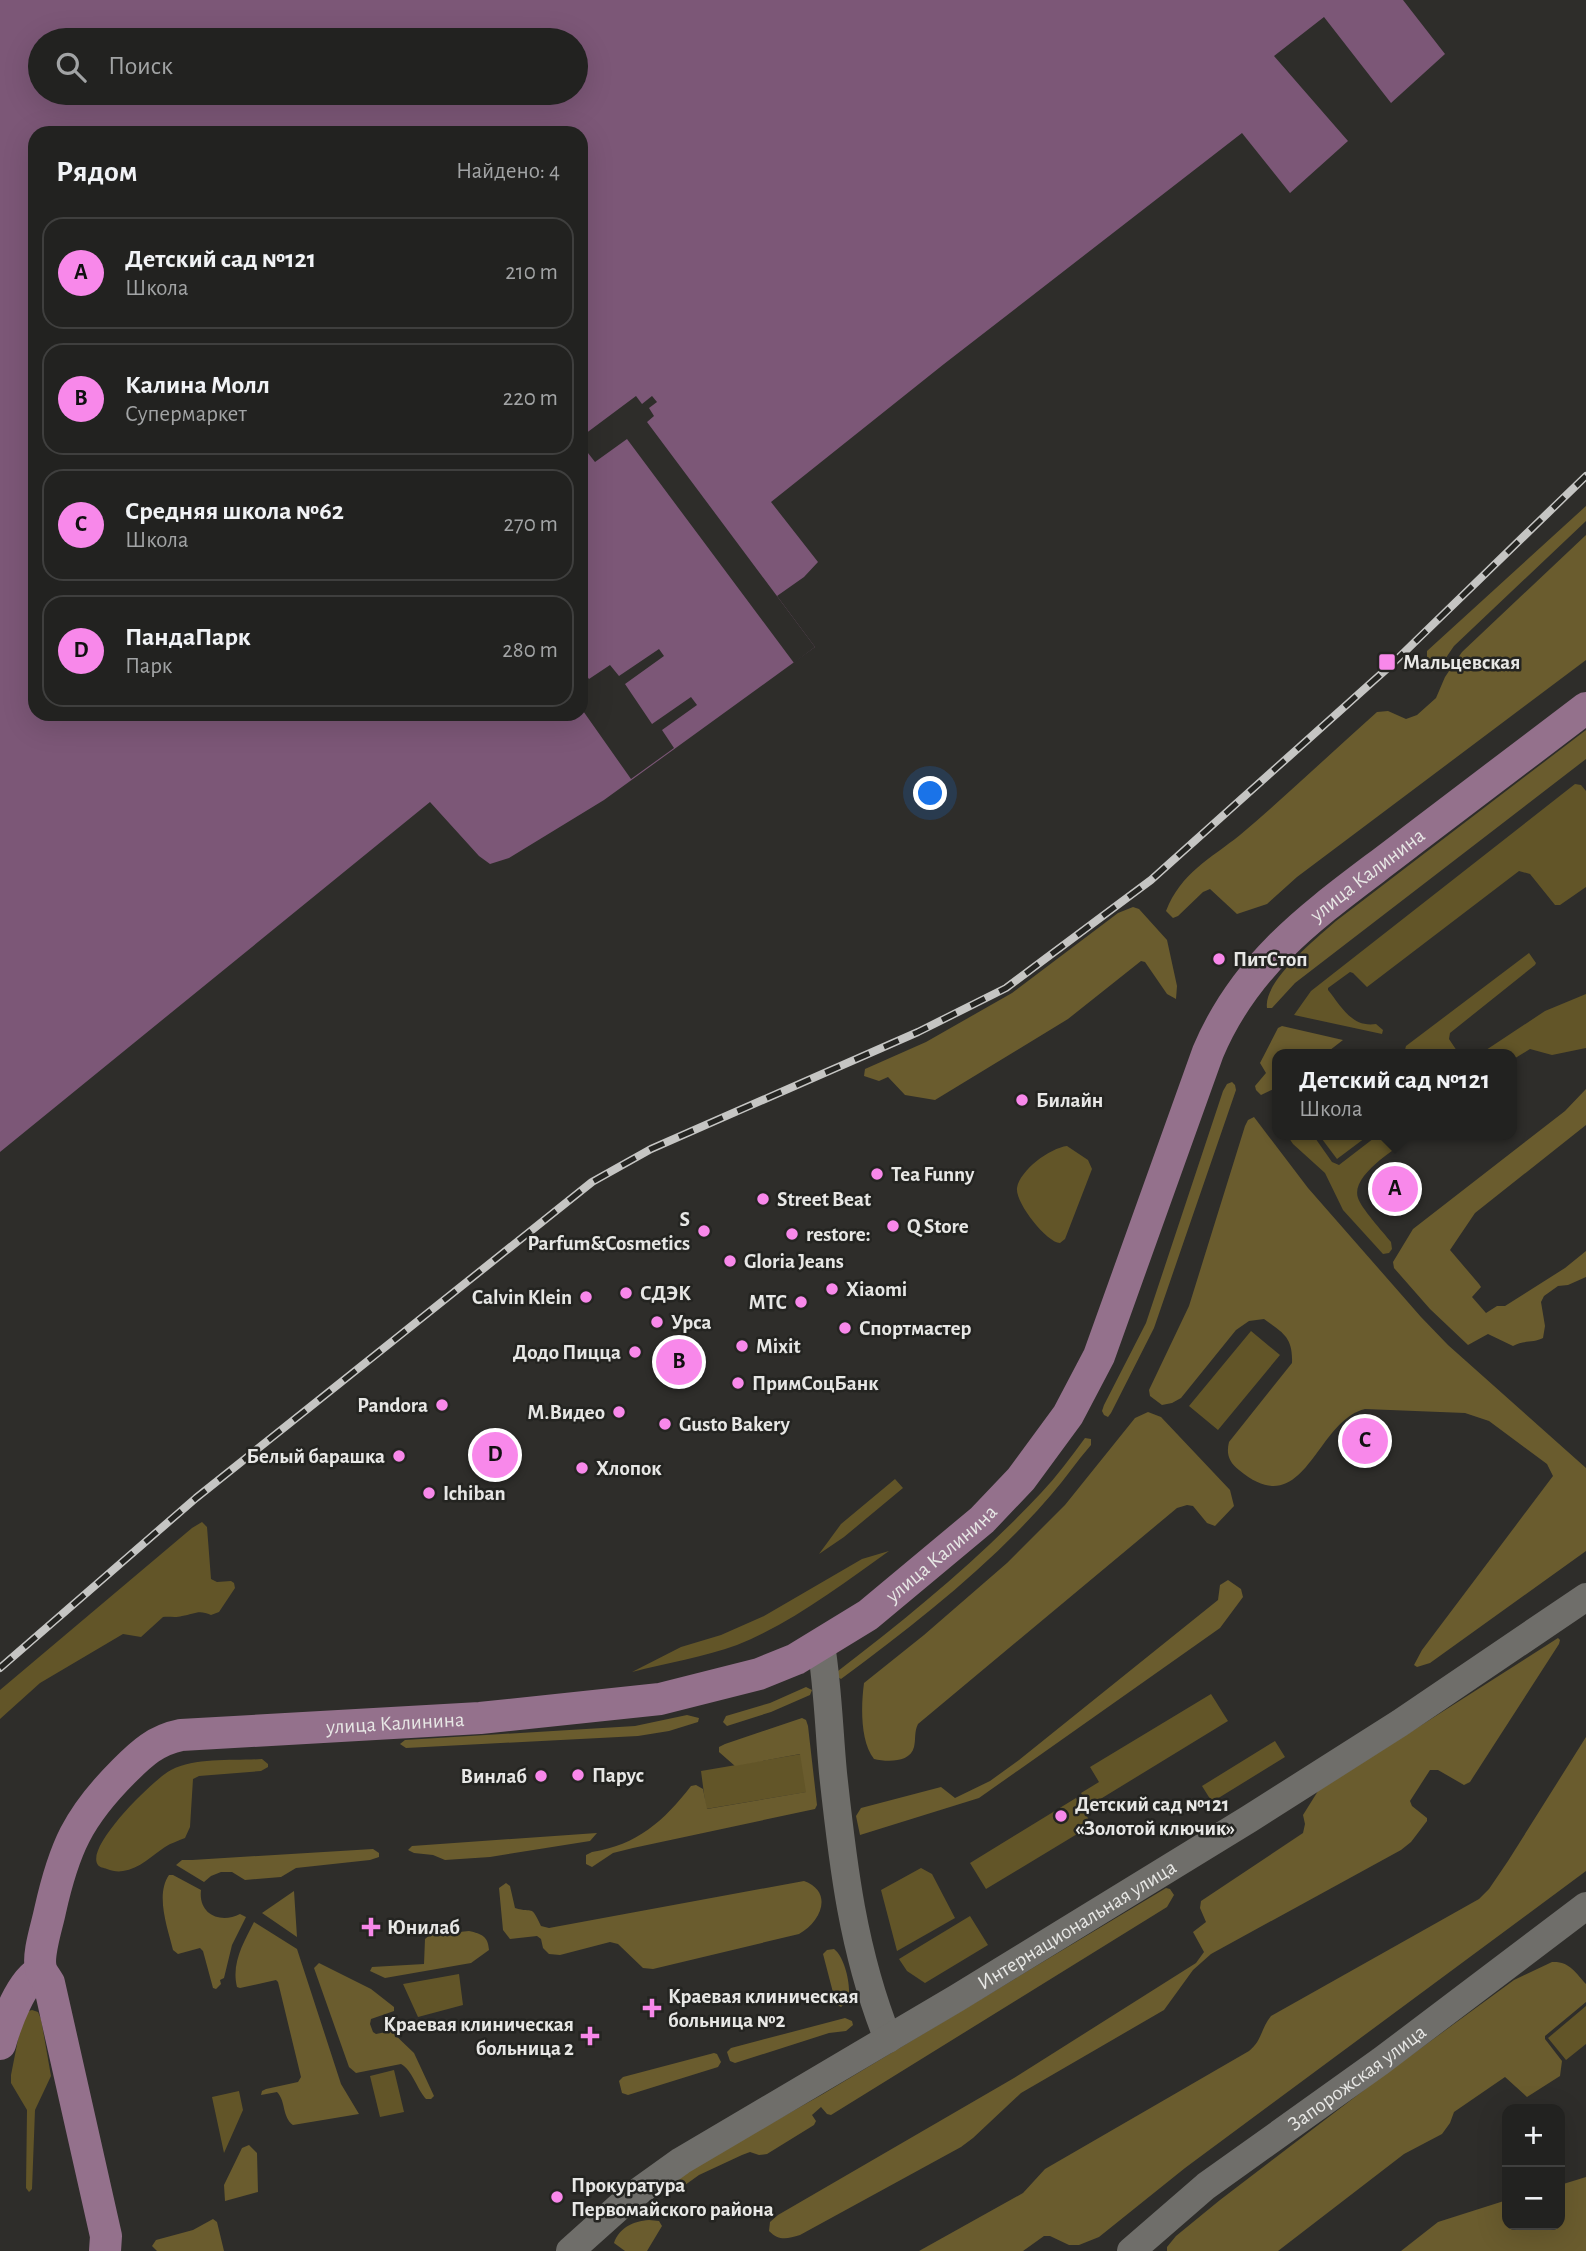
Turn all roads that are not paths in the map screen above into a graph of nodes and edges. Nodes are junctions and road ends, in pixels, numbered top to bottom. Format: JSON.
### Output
{"nodes":[{"id":1,"x":1586,"y":708,"type":"edge"},
{"id":2,"x":1586,"y":1597,"type":"edge"},
{"id":3,"x":821,"y":1645,"type":"junction"},
{"id":4,"x":1586,"y":1906,"type":"edge"},
{"id":5,"x":41,"y":1971,"type":"junction"},
{"id":6,"x":888,"y":2039,"type":"junction"},
{"id":7,"x":0,"y":2044,"type":"edge"},
{"id":8,"x":109,"y":2246,"type":"edge"},
{"id":9,"x":570,"y":2251,"type":"edge"},
{"id":10,"x":1131,"y":2251,"type":"edge"}],
"edges":[{"from":1,"to":3,"type":"main road","name":"улица Калинина"},
{"from":2,"to":6,"type":"main road","name":"Интернациональная улица"},
{"from":3,"to":5,"type":"main road","name":"улица Калинина"},
{"from":3,"to":6,"type":"main road"},
{"from":4,"to":10,"type":"main road","name":"Запорожская улица"},
{"from":5,"to":7,"type":"main road"},
{"from":5,"to":8,"type":"main road","name":"улица Калинина"},
{"from":6,"to":9,"type":"main road","name":"Интернациональная улица"}]}
